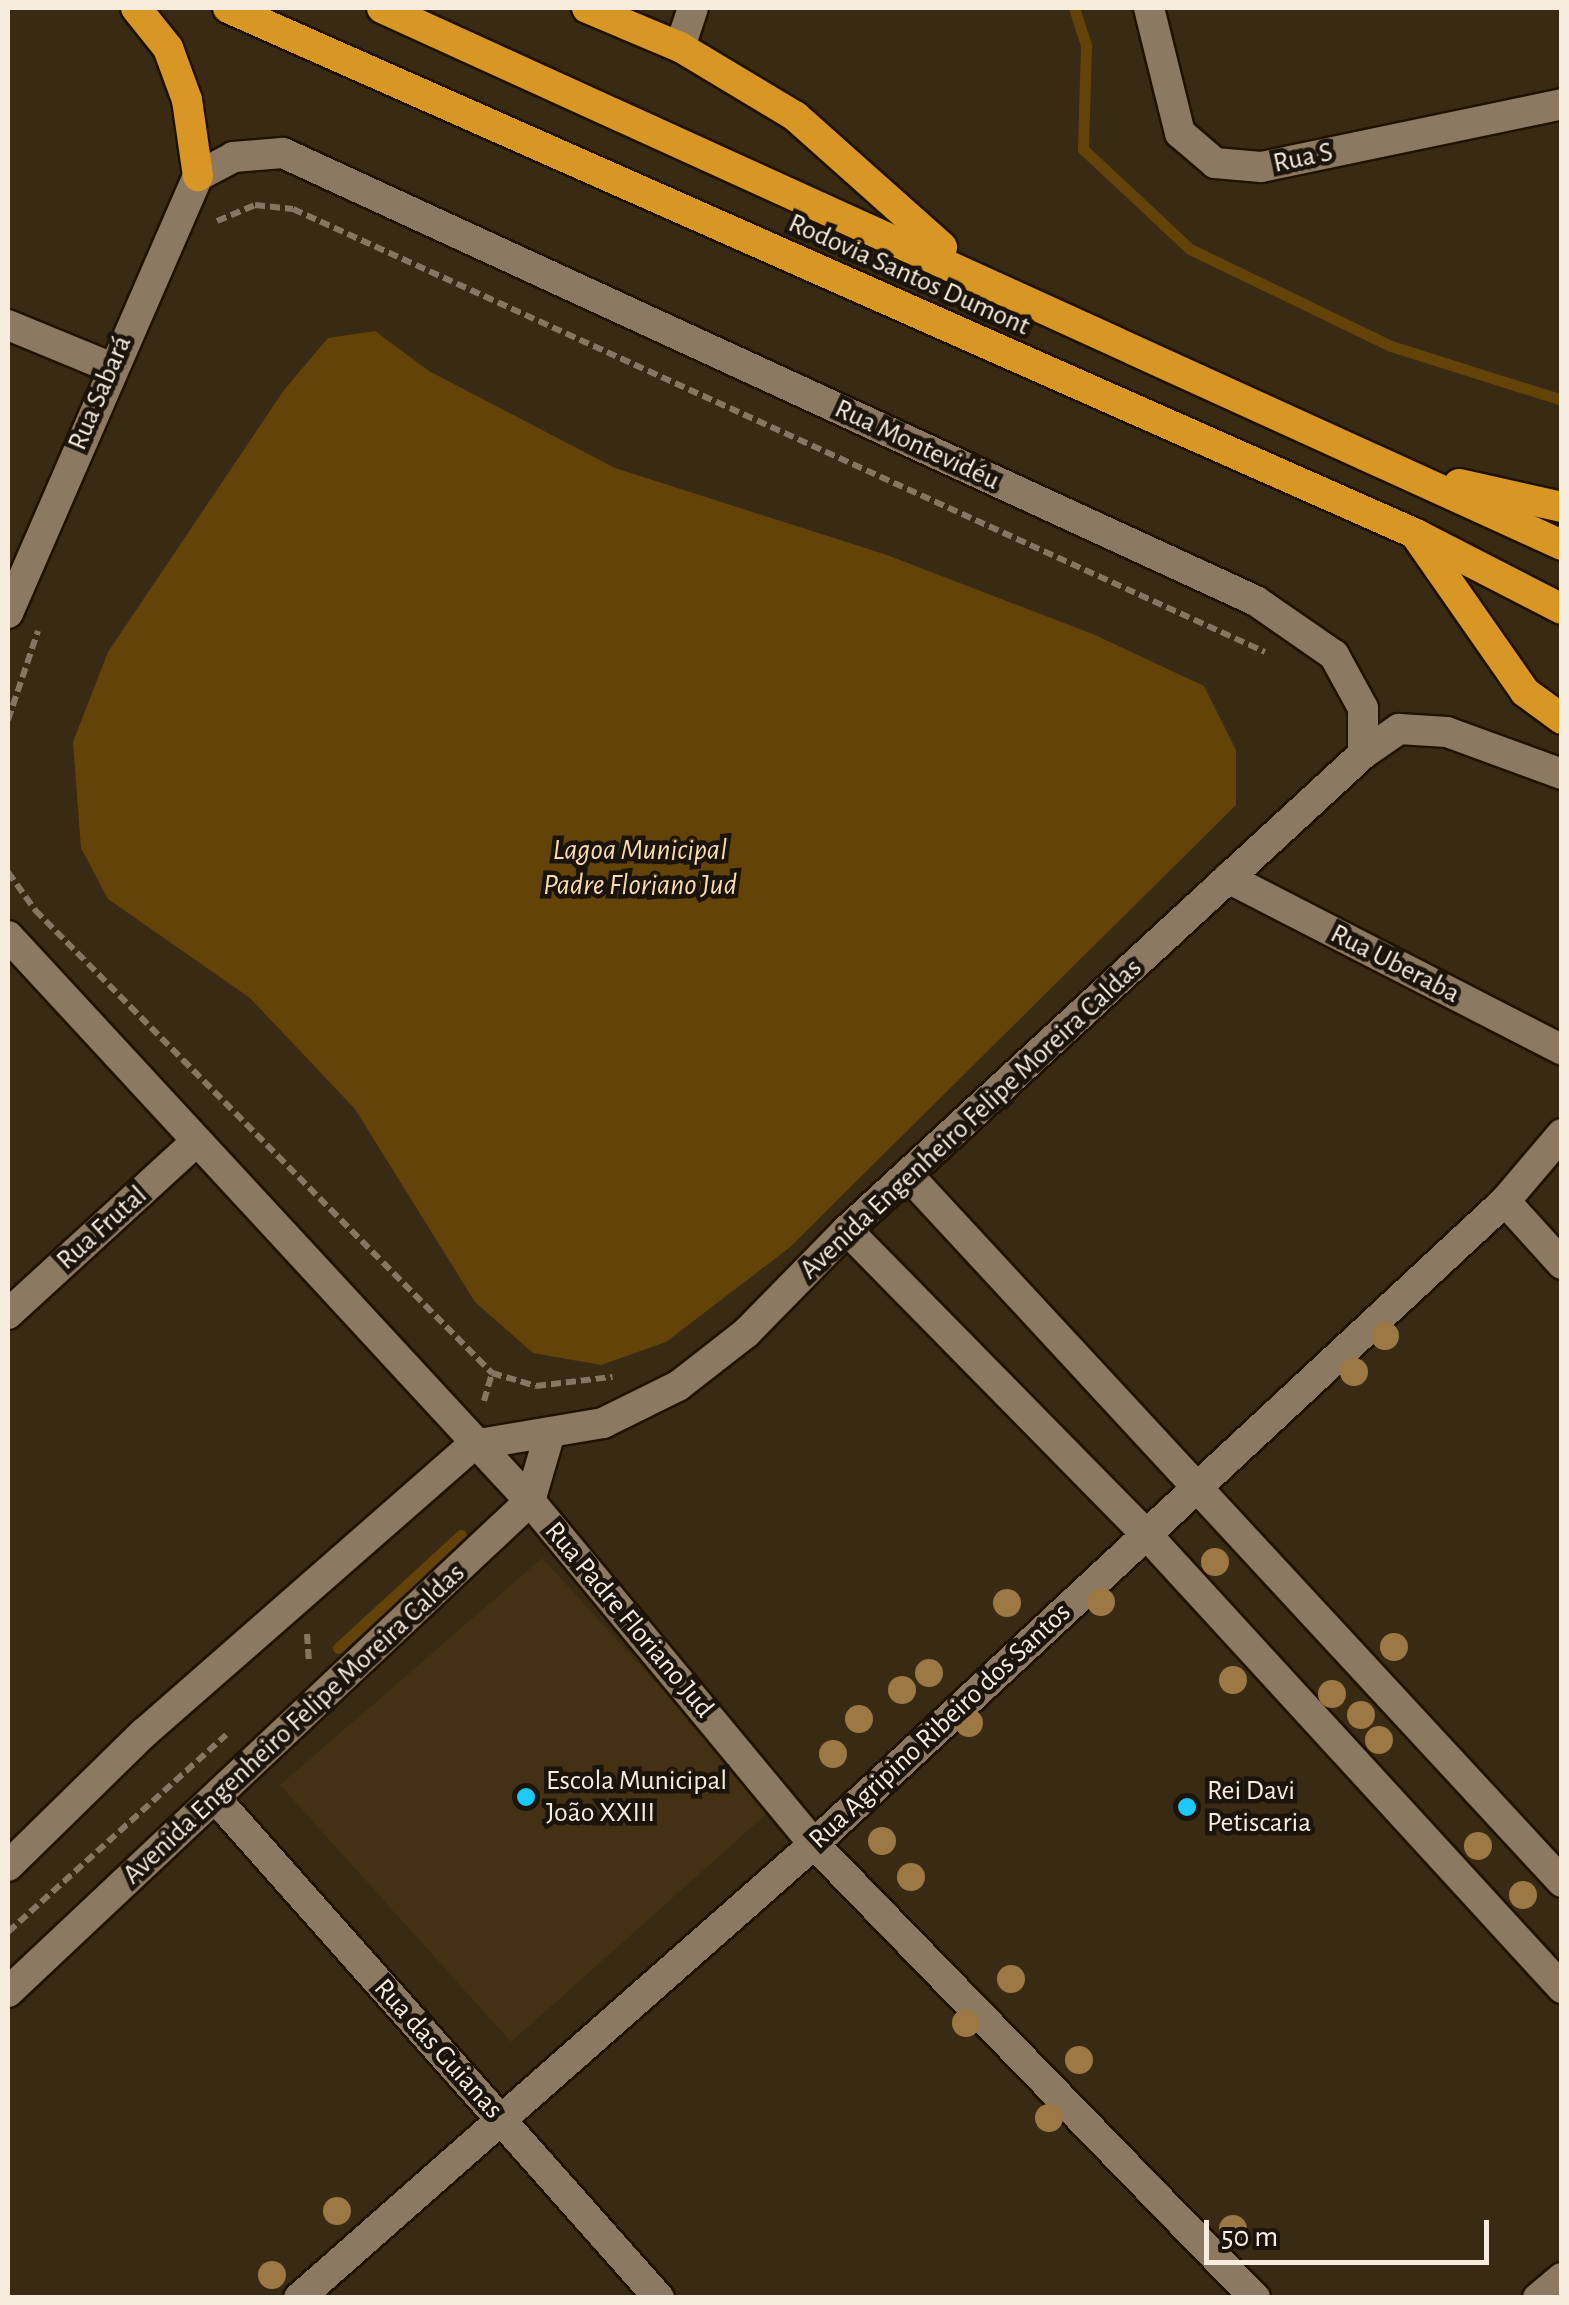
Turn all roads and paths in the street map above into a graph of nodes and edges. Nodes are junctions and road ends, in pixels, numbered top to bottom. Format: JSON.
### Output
{"nodes":[{"id":1,"x":136,"y":8,"type":"edge"},
{"id":2,"x":228,"y":8,"type":"edge"},
{"id":3,"x":382,"y":8,"type":"edge"},
{"id":4,"x":587,"y":8,"type":"edge"},
{"id":5,"x":693,"y":8,"type":"edge"},
{"id":6,"x":1149,"y":8,"type":"edge"},
{"id":7,"x":680,"y":47,"type":"junction"},
{"id":8,"x":1562,"y":104,"type":"edge"},
{"id":9,"x":198,"y":176,"type":"junction"},
{"id":10,"x":206,"y":225,"type":"dead end"},
{"id":11,"x":974,"y":273,"type":"junction"},
{"id":12,"x":8,"y":325,"type":"edge"},
{"id":13,"x":110,"y":367,"type":"junction"},
{"id":14,"x":1397,"y":470,"type":"junction"},
{"id":15,"x":1562,"y":507,"type":"edge"},
{"id":16,"x":1416,"y":534,"type":"junction"},
{"id":17,"x":1562,"y":546,"type":"edge"},
{"id":18,"x":1562,"y":608,"type":"edge"},
{"id":19,"x":45,"y":612,"type":"dead end"},
{"id":20,"x":8,"y":613,"type":"edge"},
{"id":21,"x":1274,"y":656,"type":"dead end"},
{"id":22,"x":1562,"y":719,"type":"edge"},
{"id":23,"x":8,"y":720,"type":"edge"},
{"id":24,"x":1363,"y":754,"type":"junction"},
{"id":25,"x":1562,"y":774,"type":"edge"},
{"id":26,"x":8,"y":872,"type":"edge"},
{"id":27,"x":1228,"y":878,"type":"junction"},
{"id":28,"x":8,"y":936,"type":"edge"},
{"id":29,"x":1562,"y":1050,"type":"edge"},
{"id":30,"x":1562,"y":1134,"type":"edge"},
{"id":31,"x":196,"y":1142,"type":"junction"},
{"id":32,"x":908,"y":1175,"type":"junction"},
{"id":33,"x":1505,"y":1201,"type":"junction"},
{"id":34,"x":847,"y":1230,"type":"junction"},
{"id":35,"x":1562,"y":1264,"type":"edge"},
{"id":36,"x":8,"y":1314,"type":"edge"},
{"id":37,"x":626,"y":1373,"type":"dead end"},
{"id":38,"x":550,"y":1436,"type":"junction"},
{"id":39,"x":473,"y":1445,"type":"junction"},
{"id":40,"x":1198,"y":1484,"type":"junction"},
{"id":41,"x":530,"y":1501,"type":"junction"},
{"id":42,"x":1146,"y":1534,"type":"junction"},
{"id":43,"x":319,"y":1622,"type":"dead end"},
{"id":44,"x":296,"y":1672,"type":"dead end"},
{"id":45,"x":238,"y":1724,"type":"dead end"},
{"id":46,"x":217,"y":1800,"type":"junction"},
{"id":47,"x":814,"y":1844,"type":"junction"},
{"id":48,"x":8,"y":1866,"type":"edge"},
{"id":49,"x":1562,"y":1882,"type":"edge"},
{"id":50,"x":8,"y":1932,"type":"edge"},
{"id":51,"x":1562,"y":1988,"type":"edge"},
{"id":52,"x":8,"y":1992,"type":"edge"},
{"id":53,"x":503,"y":2123,"type":"junction"},
{"id":54,"x":1562,"y":2278,"type":"edge"},
{"id":55,"x":299,"y":2298,"type":"edge"},
{"id":56,"x":660,"y":2298,"type":"edge"},
{"id":57,"x":1256,"y":2298,"type":"edge"},
{"id":58,"x":1538,"y":2298,"type":"edge"}],
"edges":[{"from":1,"to":9,"type":"highway"},
{"from":2,"to":16,"type":"highway","name":"Rodovia Santos Dumont"},
{"from":3,"to":11,"type":"highway","name":"Rodovia Santos Dumont"},
{"from":4,"to":7,"type":"highway"},
{"from":5,"to":7,"type":"street"},
{"from":6,"to":8,"type":"street","name":"Rua S"},
{"from":7,"to":11,"type":"highway"},
{"from":9,"to":13,"type":"street","name":"Rua Sabará"},
{"from":9,"to":24,"type":"street","name":"Rua Montevidéu"},
{"from":10,"to":21,"type":"path"},
{"from":11,"to":14,"type":"highway","name":"Rodovia Santos Dumont"},
{"from":12,"to":13,"type":"street"},
{"from":13,"to":20,"type":"street","name":"Rua Sabará"},
{"from":14,"to":15,"type":"highway"},
{"from":14,"to":17,"type":"highway","name":"Rodovia Santos Dumont"},
{"from":16,"to":18,"type":"highway","name":"Rodovia Santos Dumont"},
{"from":16,"to":22,"type":"highway"},
{"from":19,"to":23,"type":"path"},
{"from":24,"to":25,"type":"street"},
{"from":24,"to":27,"type":"street","name":"Avenida Engenheiro Felipe Moreira Caldas"},
{"from":26,"to":37,"type":"path"},
{"from":27,"to":29,"type":"street","name":"Rua Uberaba"},
{"from":27,"to":32,"type":"street","name":"Avenida Engenheiro Felipe Moreira Caldas"},
{"from":28,"to":31,"type":"street","name":"Rua Padre Floriano Jud"},
{"from":30,"to":33,"type":"street","name":"Rua Agripino Ribeiro dos Santos"},
{"from":31,"to":36,"type":"street","name":"Rua Frutal"},
{"from":31,"to":39,"type":"street","name":"Rua Padre Floriano Jud"},
{"from":32,"to":34,"type":"street","name":"Avenida Engenheiro Felipe Moreira Caldas"},
{"from":32,"to":40,"type":"street"},
{"from":33,"to":35,"type":"street"},
{"from":33,"to":40,"type":"street","name":"Rua Agripino Ribeiro dos Santos"},
{"from":34,"to":38,"type":"street","name":"Avenida Engenheiro Felipe Moreira Caldas"},
{"from":34,"to":42,"type":"street"},
{"from":38,"to":39,"type":"street","name":"Avenida Engenheiro Felipe Moreira Caldas"},
{"from":38,"to":41,"type":"street","name":"Avenida Engenheiro Felipe Moreira Caldas"},
{"from":39,"to":41,"type":"street","name":"Rua Padre Floriano Jud"},
{"from":39,"to":48,"type":"street"},
{"from":40,"to":42,"type":"street","name":"Rua Agripino Ribeiro dos Santos"},
{"from":40,"to":49,"type":"street"},
{"from":41,"to":46,"type":"street","name":"Avenida Engenheiro Felipe Moreira Caldas"},
{"from":41,"to":47,"type":"street","name":"Rua Padre Floriano Jud"},
{"from":42,"to":47,"type":"street","name":"Rua Agripino Ribeiro dos Santos"},
{"from":42,"to":51,"type":"street"},
{"from":43,"to":44,"type":"path"},
{"from":45,"to":50,"type":"path"},
{"from":46,"to":52,"type":"street","name":"Avenida Engenheiro Felipe Moreira Caldas"},
{"from":46,"to":53,"type":"street","name":"Rua das Guianas"},
{"from":47,"to":53,"type":"street","name":"Rua Agripino Ribeiro dos Santos"},
{"from":47,"to":57,"type":"street","name":"Rua Padre Floriano Jud"},
{"from":53,"to":55,"type":"street","name":"Rua Agripino Ribeiro dos Santos"},
{"from":53,"to":56,"type":"street","name":"Rua das Guianas"},
{"from":54,"to":58,"type":"street"}]}
